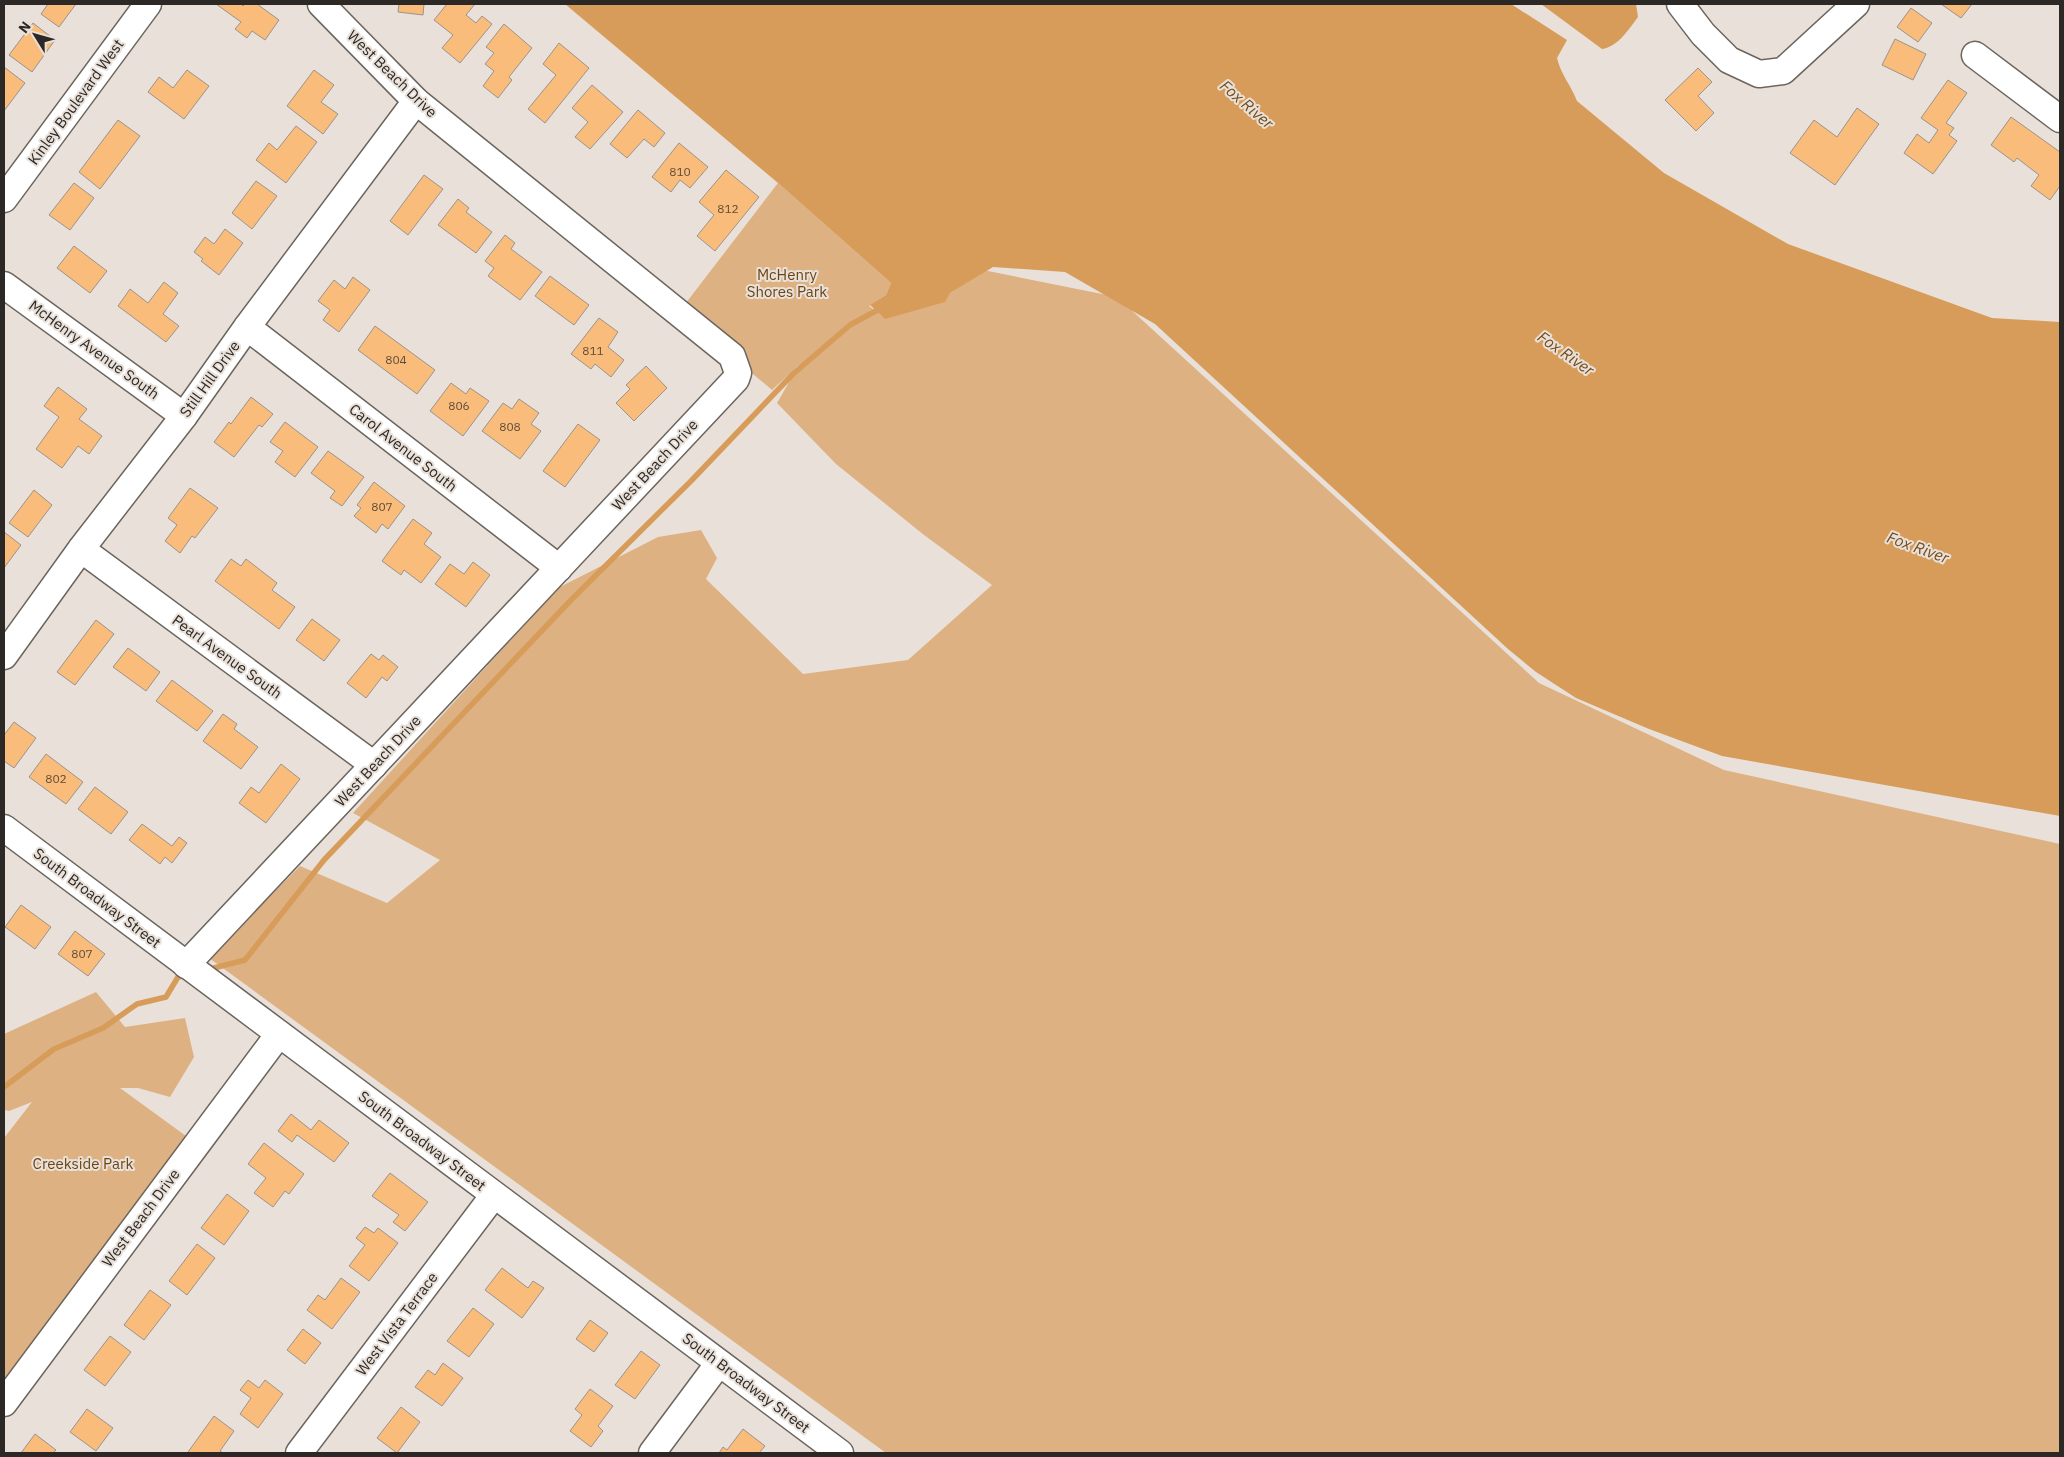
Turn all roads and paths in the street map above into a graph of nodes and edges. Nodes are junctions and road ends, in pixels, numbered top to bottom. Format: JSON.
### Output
{"nodes":[{"id":1,"x":148,"y":4,"type":"edge"},
{"id":2,"x":321,"y":4,"type":"edge"},
{"id":3,"x":1680,"y":4,"type":"edge"},
{"id":4,"x":1854,"y":6,"type":"edge"},
{"id":5,"x":1975,"y":55,"type":"dead end"},
{"id":6,"x":416,"y":101,"type":"junction"},
{"id":7,"x":2060,"y":119,"type":"edge"},
{"id":8,"x":4,"y":199,"type":"edge"},
{"id":9,"x":4,"y":285,"type":"edge"},
{"id":10,"x":247,"y":327,"type":"junction"},
{"id":11,"x":184,"y":416,"type":"junction"},
{"id":12,"x":81,"y":549,"type":"junction"},
{"id":13,"x":559,"y":568,"type":"junction"},
{"id":14,"x":4,"y":656,"type":"edge"},
{"id":15,"x":374,"y":765,"type":"junction"},
{"id":16,"x":4,"y":828,"type":"edge"},
{"id":17,"x":186,"y":965,"type":"junction"},
{"id":18,"x":279,"y":1034,"type":"junction"},
{"id":19,"x":494,"y":1195,"type":"junction"},
{"id":20,"x":719,"y":1363,"type":"junction"},
{"id":21,"x":4,"y":1403,"type":"edge"},
{"id":22,"x":299,"y":1453,"type":"edge"},
{"id":23,"x":652,"y":1453,"type":"edge"},
{"id":24,"x":840,"y":1453,"type":"edge"}],
"edges":[{"from":1,"to":8,"type":"street","name":"Kinley Boulevard West"},
{"from":2,"to":6,"type":"street","name":"West Beach Drive"},
{"from":3,"to":4,"type":"street"},
{"from":5,"to":7,"type":"street"},
{"from":6,"to":10,"type":"street","name":"Still Hill Drive"},
{"from":6,"to":13,"type":"street","name":"West Beach Drive"},
{"from":9,"to":11,"type":"street","name":"McHenry Avenue South"},
{"from":10,"to":11,"type":"street","name":"Still Hill Drive"},
{"from":10,"to":13,"type":"street","name":"Carol Avenue South"},
{"from":11,"to":12,"type":"street","name":"Still Hill Drive"},
{"from":12,"to":14,"type":"street","name":"Still Hill Drive"},
{"from":12,"to":15,"type":"street","name":"Pearl Avenue South"},
{"from":13,"to":15,"type":"street","name":"West Beach Drive"},
{"from":15,"to":17,"type":"street","name":"West Beach Drive"},
{"from":16,"to":17,"type":"street","name":"South Broadway Street"},
{"from":17,"to":18,"type":"street","name":"South Broadway Street"},
{"from":18,"to":19,"type":"street","name":"South Broadway Street"},
{"from":18,"to":21,"type":"street","name":"West Beach Drive"},
{"from":19,"to":20,"type":"street","name":"South Broadway Street"},
{"from":19,"to":22,"type":"street","name":"West Vista Terrace"},
{"from":20,"to":23,"type":"street"},
{"from":20,"to":24,"type":"street","name":"South Broadway Street"}]}
